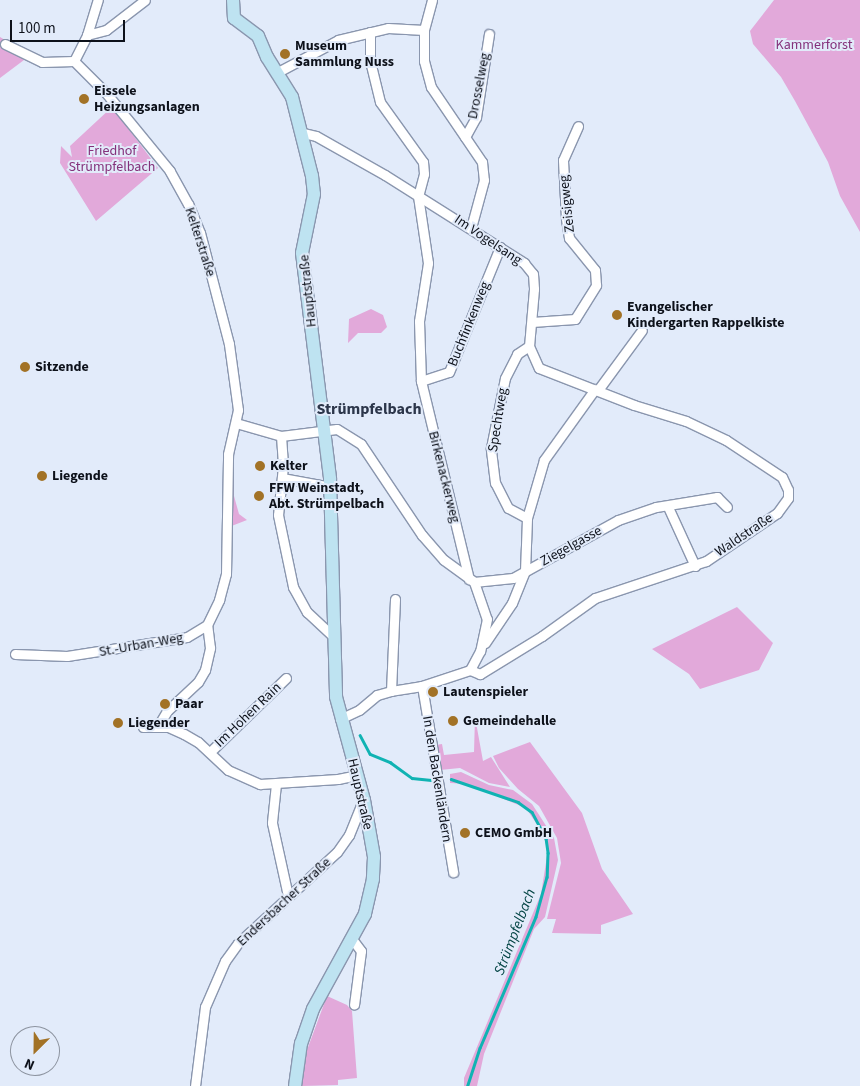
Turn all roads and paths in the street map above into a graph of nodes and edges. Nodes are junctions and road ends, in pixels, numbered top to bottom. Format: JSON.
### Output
{"nodes":[{"id":1,"x":98,"y":0,"type":"edge"},
{"id":2,"x":145,"y":0,"type":"edge"},
{"id":3,"x":233,"y":0,"type":"edge"},
{"id":4,"x":432,"y":0,"type":"edge"},
{"id":5,"x":424,"y":30,"type":"junction"},
{"id":6,"x":370,"y":32,"type":"junction"},
{"id":7,"x":489,"y":34,"type":"dead end"},
{"id":8,"x":87,"y":35,"type":"junction"},
{"id":9,"x":5,"y":44,"type":"dead end"},
{"id":10,"x":74,"y":61,"type":"junction"},
{"id":11,"x":276,"y":73,"type":"junction"},
{"id":12,"x":578,"y":126,"type":"dead end"},
{"id":13,"x":303,"y":133,"type":"junction"},
{"id":14,"x":464,"y":137,"type":"junction"},
{"id":15,"x":418,"y":196,"type":"junction"},
{"id":16,"x":471,"y":228,"type":"junction"},
{"id":17,"x":500,"y":247,"type":"junction"},
{"id":18,"x":532,"y":322,"type":"junction"},
{"id":19,"x":642,"y":330,"type":"dead end"},
{"id":20,"x":528,"y":346,"type":"junction"},
{"id":21,"x":421,"y":381,"type":"junction"},
{"id":22,"x":596,"y":390,"type":"junction"},
{"id":23,"x":236,"y":423,"type":"junction"},
{"id":24,"x":326,"y":430,"type":"junction"},
{"id":25,"x":281,"y":436,"type":"junction"},
{"id":26,"x":282,"y":478,"type":"junction"},
{"id":27,"x":330,"y":487,"type":"junction"},
{"id":28,"x":668,"y":507,"type":"junction"},
{"id":29,"x":727,"y":507,"type":"dead end"},
{"id":30,"x":526,"y":518,"type":"junction"},
{"id":31,"x":695,"y":566,"type":"junction"},
{"id":32,"x":525,"y":572,"type":"junction"},
{"id":33,"x":472,"y":580,"type":"junction"},
{"id":34,"x":395,"y":599,"type":"dead end"},
{"id":35,"x":207,"y":624,"type":"junction"},
{"id":36,"x":334,"y":637,"type":"junction"},
{"id":37,"x":480,"y":651,"type":"junction"},
{"id":38,"x":15,"y":654,"type":"dead end"},
{"id":39,"x":470,"y":670,"type":"junction"},
{"id":40,"x":286,"y":678,"type":"dead end"},
{"id":41,"x":422,"y":686,"type":"junction"},
{"id":42,"x":391,"y":691,"type":"junction"},
{"id":43,"x":340,"y":719,"type":"junction"},
{"id":44,"x":158,"y":726,"type":"junction"},
{"id":45,"x":143,"y":727,"type":"dead end"},
{"id":46,"x":210,"y":752,"type":"junction"},
{"id":47,"x":357,"y":775,"type":"junction"},
{"id":48,"x":276,"y":784,"type":"junction"},
{"id":49,"x":364,"y":800,"type":"junction"},
{"id":50,"x":368,"y":830,"type":"junction"},
{"id":51,"x":349,"y":835,"type":"junction"},
{"id":52,"x":453,"y":872,"type":"dead end"},
{"id":53,"x":288,"y":896,"type":"junction"},
{"id":54,"x":352,"y":939,"type":"junction"},
{"id":55,"x":354,"y":1005,"type":"dead end"},
{"id":56,"x":195,"y":1086,"type":"edge"},
{"id":57,"x":295,"y":1086,"type":"edge"}],
"edges":[{"from":1,"to":8,"type":"street"},
{"from":2,"to":8,"type":"street"},
{"from":3,"to":11,"type":"main road","name":"Hauptstraße"},
{"from":4,"to":5,"type":"street","name":"Drosselweg"},
{"from":5,"to":6,"type":"street"},
{"from":5,"to":14,"type":"street","name":"Drosselweg"},
{"from":6,"to":11,"type":"street"},
{"from":6,"to":15,"type":"street"},
{"from":7,"to":14,"type":"street","name":"Drosselweg"},
{"from":8,"to":10,"type":"street"},
{"from":9,"to":10,"type":"street"},
{"from":10,"to":23,"type":"street","name":"Kelterstraße"},
{"from":11,"to":13,"type":"main road","name":"Hauptstraße"},
{"from":12,"to":18,"type":"street","name":"Zeisigweg"},
{"from":13,"to":15,"type":"street","name":"Im Vogelsang"},
{"from":13,"to":24,"type":"main road","name":"Hauptstraße"},
{"from":14,"to":16,"type":"street","name":"Drosselweg"},
{"from":15,"to":16,"type":"street","name":"Im Vogelsang"},
{"from":15,"to":21,"type":"street","name":"Birkenackerweg"},
{"from":16,"to":17,"type":"street","name":"Im Vogelsang"},
{"from":17,"to":18,"type":"street","name":"Im Vogelsang"},
{"from":17,"to":21,"type":"street","name":"Buchfinkenweg"},
{"from":18,"to":20,"type":"street","name":"Im Vogelsang"},
{"from":19,"to":22,"type":"street"},
{"from":20,"to":22,"type":"street"},
{"from":20,"to":30,"type":"street","name":"Spechtweg"},
{"from":21,"to":33,"type":"street","name":"Birkenackerweg"},
{"from":22,"to":30,"type":"street"},
{"from":22,"to":31,"type":"street","name":"Waldstraße"},
{"from":23,"to":25,"type":"street"},
{"from":23,"to":35,"type":"street"},
{"from":24,"to":25,"type":"street"},
{"from":24,"to":27,"type":"main road","name":"Hauptstraße"},
{"from":24,"to":33,"type":"street"},
{"from":25,"to":26,"type":"street"},
{"from":26,"to":27,"type":"street"},
{"from":26,"to":36,"type":"street"},
{"from":27,"to":36,"type":"main road","name":"Hauptstraße"},
{"from":28,"to":29,"type":"street","name":"Ziegelgasse"},
{"from":28,"to":31,"type":"street"},
{"from":28,"to":32,"type":"street","name":"Ziegelgasse"},
{"from":30,"to":32,"type":"street"},
{"from":31,"to":39,"type":"street","name":"Waldstraße"},
{"from":32,"to":33,"type":"street","name":"Ziegelgasse"},
{"from":32,"to":37,"type":"street"},
{"from":33,"to":37,"type":"street","name":"Birkenackerweg"},
{"from":34,"to":42,"type":"street"},
{"from":35,"to":38,"type":"street","name":"St.-Urban-Weg"},
{"from":35,"to":44,"type":"street"},
{"from":36,"to":43,"type":"main road","name":"Hauptstraße"},
{"from":37,"to":39,"type":"street"},
{"from":39,"to":41,"type":"street"},
{"from":40,"to":46,"type":"street","name":"Im Hohen Rain"},
{"from":41,"to":42,"type":"street"},
{"from":41,"to":52,"type":"street","name":"In den Backenländern"},
{"from":42,"to":43,"type":"street"},
{"from":43,"to":47,"type":"main road","name":"Hauptstraße"},
{"from":44,"to":45,"type":"street"},
{"from":44,"to":46,"type":"street"},
{"from":46,"to":48,"type":"street"},
{"from":47,"to":48,"type":"street"},
{"from":47,"to":49,"type":"main road","name":"Hauptstraße"},
{"from":48,"to":53,"type":"street"},
{"from":49,"to":50,"type":"main road","name":"Hauptstraße"},
{"from":49,"to":51,"type":"street","name":"Endersbacher Straße"},
{"from":50,"to":51,"type":"street"},
{"from":50,"to":54,"type":"main road","name":"Hauptstraße"},
{"from":51,"to":53,"type":"street","name":"Endersbacher Straße"},
{"from":53,"to":56,"type":"street","name":"Endersbacher Straße"},
{"from":54,"to":55,"type":"street"},
{"from":54,"to":57,"type":"main road","name":"Hauptstraße"}]}
